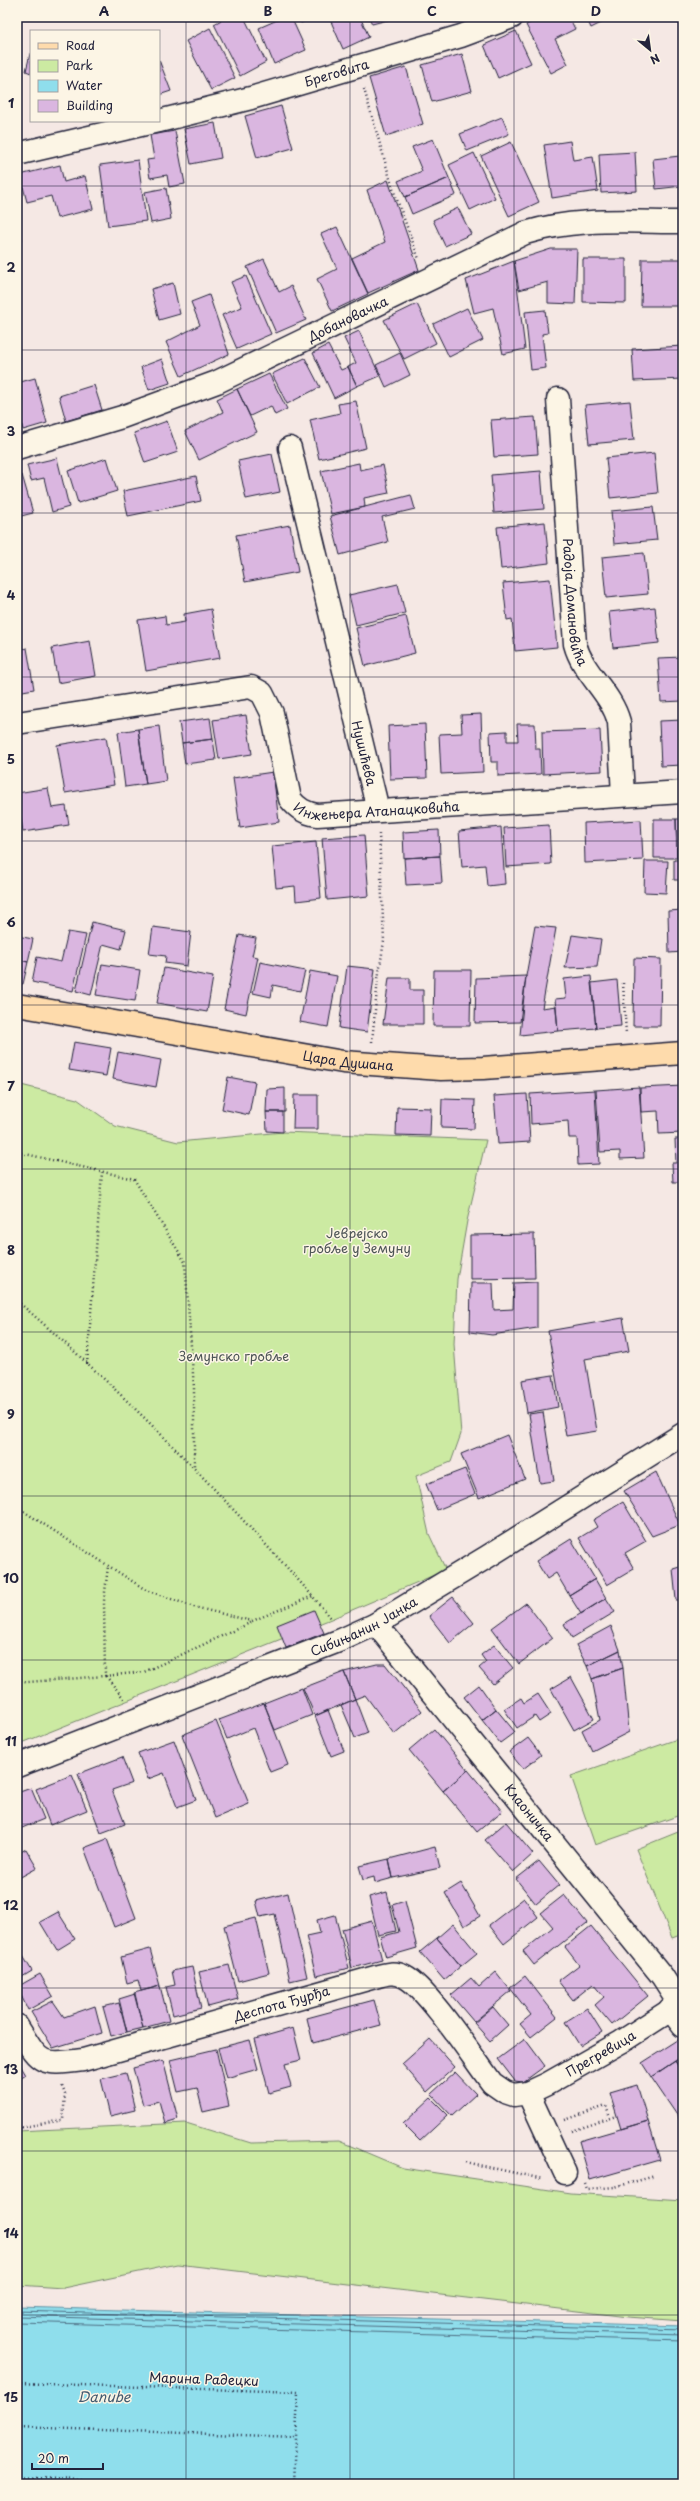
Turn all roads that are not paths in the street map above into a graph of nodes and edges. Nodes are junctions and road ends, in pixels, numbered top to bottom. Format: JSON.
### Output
{"nodes":[{"id":1,"x":512,"y":17,"type":"edge"},
{"id":2,"x":160,"y":121,"type":"edge"},
{"id":3,"x":154,"y":122,"type":"edge"},
{"id":4,"x":17,"y":154,"type":"edge"},
{"id":5,"x":683,"y":222,"type":"edge"},
{"id":6,"x":558,"y":399,"type":"dead end"},
{"id":7,"x":17,"y":448,"type":"edge"},
{"id":8,"x":290,"y":448,"type":"dead end"},
{"id":9,"x":17,"y":723,"type":"edge"},
{"id":10,"x":683,"y":792,"type":"edge"},
{"id":11,"x":623,"y":795,"type":"junction"},
{"id":12,"x":378,"y":810,"type":"junction"},
{"id":13,"x":17,"y":1005,"type":"edge"},
{"id":14,"x":683,"y":1053,"type":"edge"},
{"id":15,"x":683,"y":1434,"type":"edge"},
{"id":16,"x":376,"y":1624,"type":"junction"},
{"id":17,"x":17,"y":1766,"type":"edge"},
{"id":18,"x":678,"y":2005,"type":"edge"},
{"id":19,"x":17,"y":2026,"type":"edge"},
{"id":20,"x":683,"y":2026,"type":"edge"},
{"id":21,"x":521,"y":2094,"type":"junction"},
{"id":22,"x":566,"y":2178,"type":"road end"}],
"edges":[{"from":1,"to":2,"type":"street","name":"Бреговита"},
{"from":3,"to":4,"type":"street","name":"Бреговита"},
{"from":5,"to":7,"type":"street","name":"Добановачка"},
{"from":6,"to":11,"type":"street","name":"Радоја Домановића"},
{"from":8,"to":12,"type":"street","name":"Нушићева"},
{"from":9,"to":12,"type":"street","name":"Инжењера Атанацковића"},
{"from":10,"to":11,"type":"street","name":"Инжењера Атанацковића"},
{"from":11,"to":12,"type":"street","name":"Инжењера Атанацковића"},
{"from":13,"to":14,"type":"main road","name":"Цара Душана"},
{"from":15,"to":16,"type":"street","name":"Сибињанин Јанка"},
{"from":16,"to":17,"type":"street","name":"Сибињанин Јанка"},
{"from":16,"to":18,"type":"street","name":"Клаоничка"},
{"from":18,"to":20,"type":"street","name":"Клаоничка"},
{"from":18,"to":21,"type":"street","name":"Прегревица"},
{"from":19,"to":21,"type":"street","name":"Деспота Ђурђа"},
{"from":21,"to":22,"type":"street"}]}
